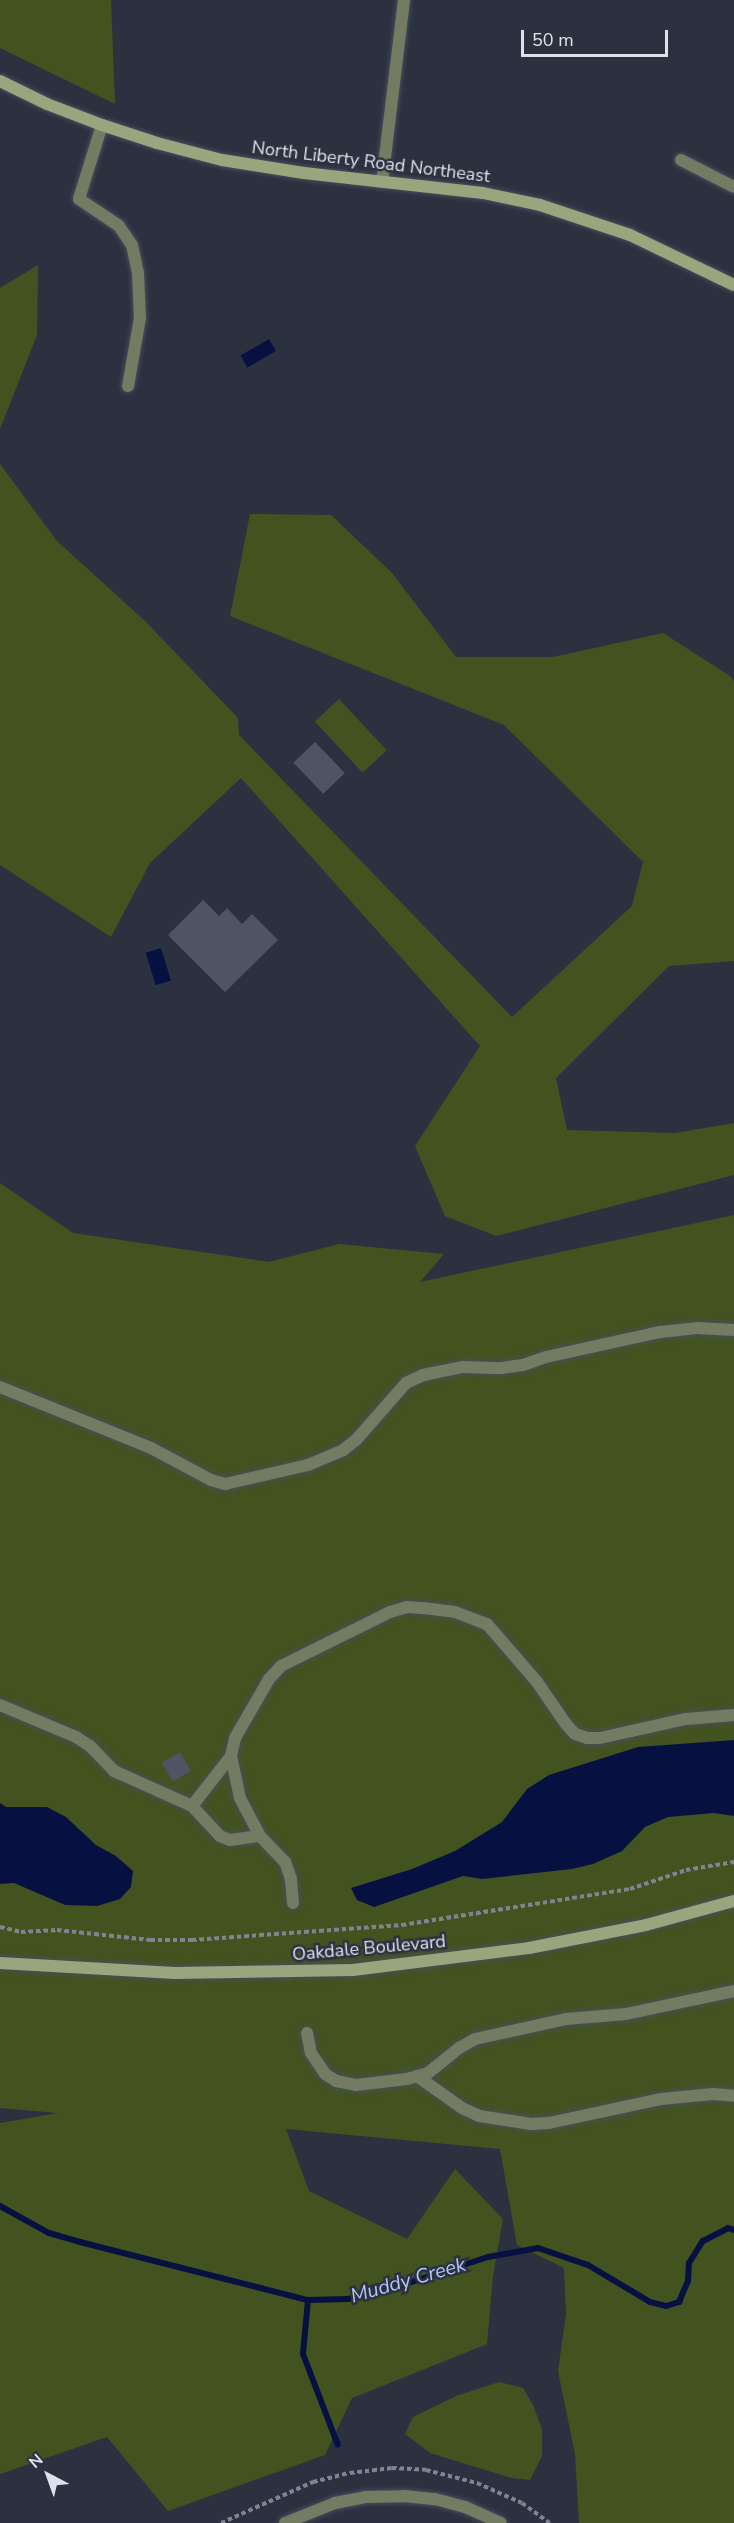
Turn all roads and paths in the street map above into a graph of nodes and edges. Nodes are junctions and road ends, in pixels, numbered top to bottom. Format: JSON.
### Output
{"nodes":[{"id":1,"x":402,"y":1,"type":"edge"},
{"id":2,"x":0,"y":81,"type":"edge"},
{"id":3,"x":102,"y":125,"type":"junction"},
{"id":4,"x":681,"y":160,"type":"dead end"},
{"id":5,"x":382,"y":182,"type":"junction"},
{"id":6,"x":734,"y":187,"type":"edge"},
{"id":7,"x":734,"y":285,"type":"edge"},
{"id":8,"x":128,"y":387,"type":"dead end"},
{"id":9,"x":734,"y":1330,"type":"edge"},
{"id":10,"x":0,"y":1387,"type":"edge"},
{"id":11,"x":0,"y":1705,"type":"edge"},
{"id":12,"x":734,"y":1715,"type":"edge"},
{"id":13,"x":231,"y":1756,"type":"junction"},
{"id":14,"x":192,"y":1806,"type":"junction"},
{"id":15,"x":260,"y":1836,"type":"junction"},
{"id":16,"x":734,"y":1862,"type":"edge"},
{"id":17,"x":734,"y":1901,"type":"edge"},
{"id":18,"x":292,"y":1903,"type":"dead end"},
{"id":19,"x":0,"y":1927,"type":"edge"},
{"id":20,"x":0,"y":1964,"type":"edge"},
{"id":21,"x":734,"y":1991,"type":"edge"},
{"id":22,"x":307,"y":2033,"type":"dead end"},
{"id":23,"x":417,"y":2076,"type":"junction"},
{"id":24,"x":734,"y":2096,"type":"edge"},
{"id":25,"x":285,"y":2523,"type":"edge"},
{"id":26,"x":501,"y":2523,"type":"edge"}],
"edges":[{"from":1,"to":5,"type":"street"},
{"from":2,"to":3,"type":"main road","name":"North Liberty Road Northeast"},
{"from":3,"to":5,"type":"main road","name":"North Liberty Road Northeast"},
{"from":3,"to":8,"type":"street"},
{"from":4,"to":6,"type":"street"},
{"from":5,"to":7,"type":"main road","name":"North Liberty Road Northeast"},
{"from":9,"to":10,"type":"street"},
{"from":11,"to":14,"type":"street"},
{"from":12,"to":13,"type":"street"},
{"from":13,"to":14,"type":"street"},
{"from":13,"to":15,"type":"street"},
{"from":14,"to":15,"type":"street"},
{"from":15,"to":18,"type":"street"},
{"from":16,"to":19,"type":"path"},
{"from":17,"to":20,"type":"main road","name":"Oakdale Boulevard"},
{"from":21,"to":23,"type":"street"},
{"from":22,"to":23,"type":"street"},
{"from":23,"to":24,"type":"street"},
{"from":25,"to":26,"type":"street"}]}
